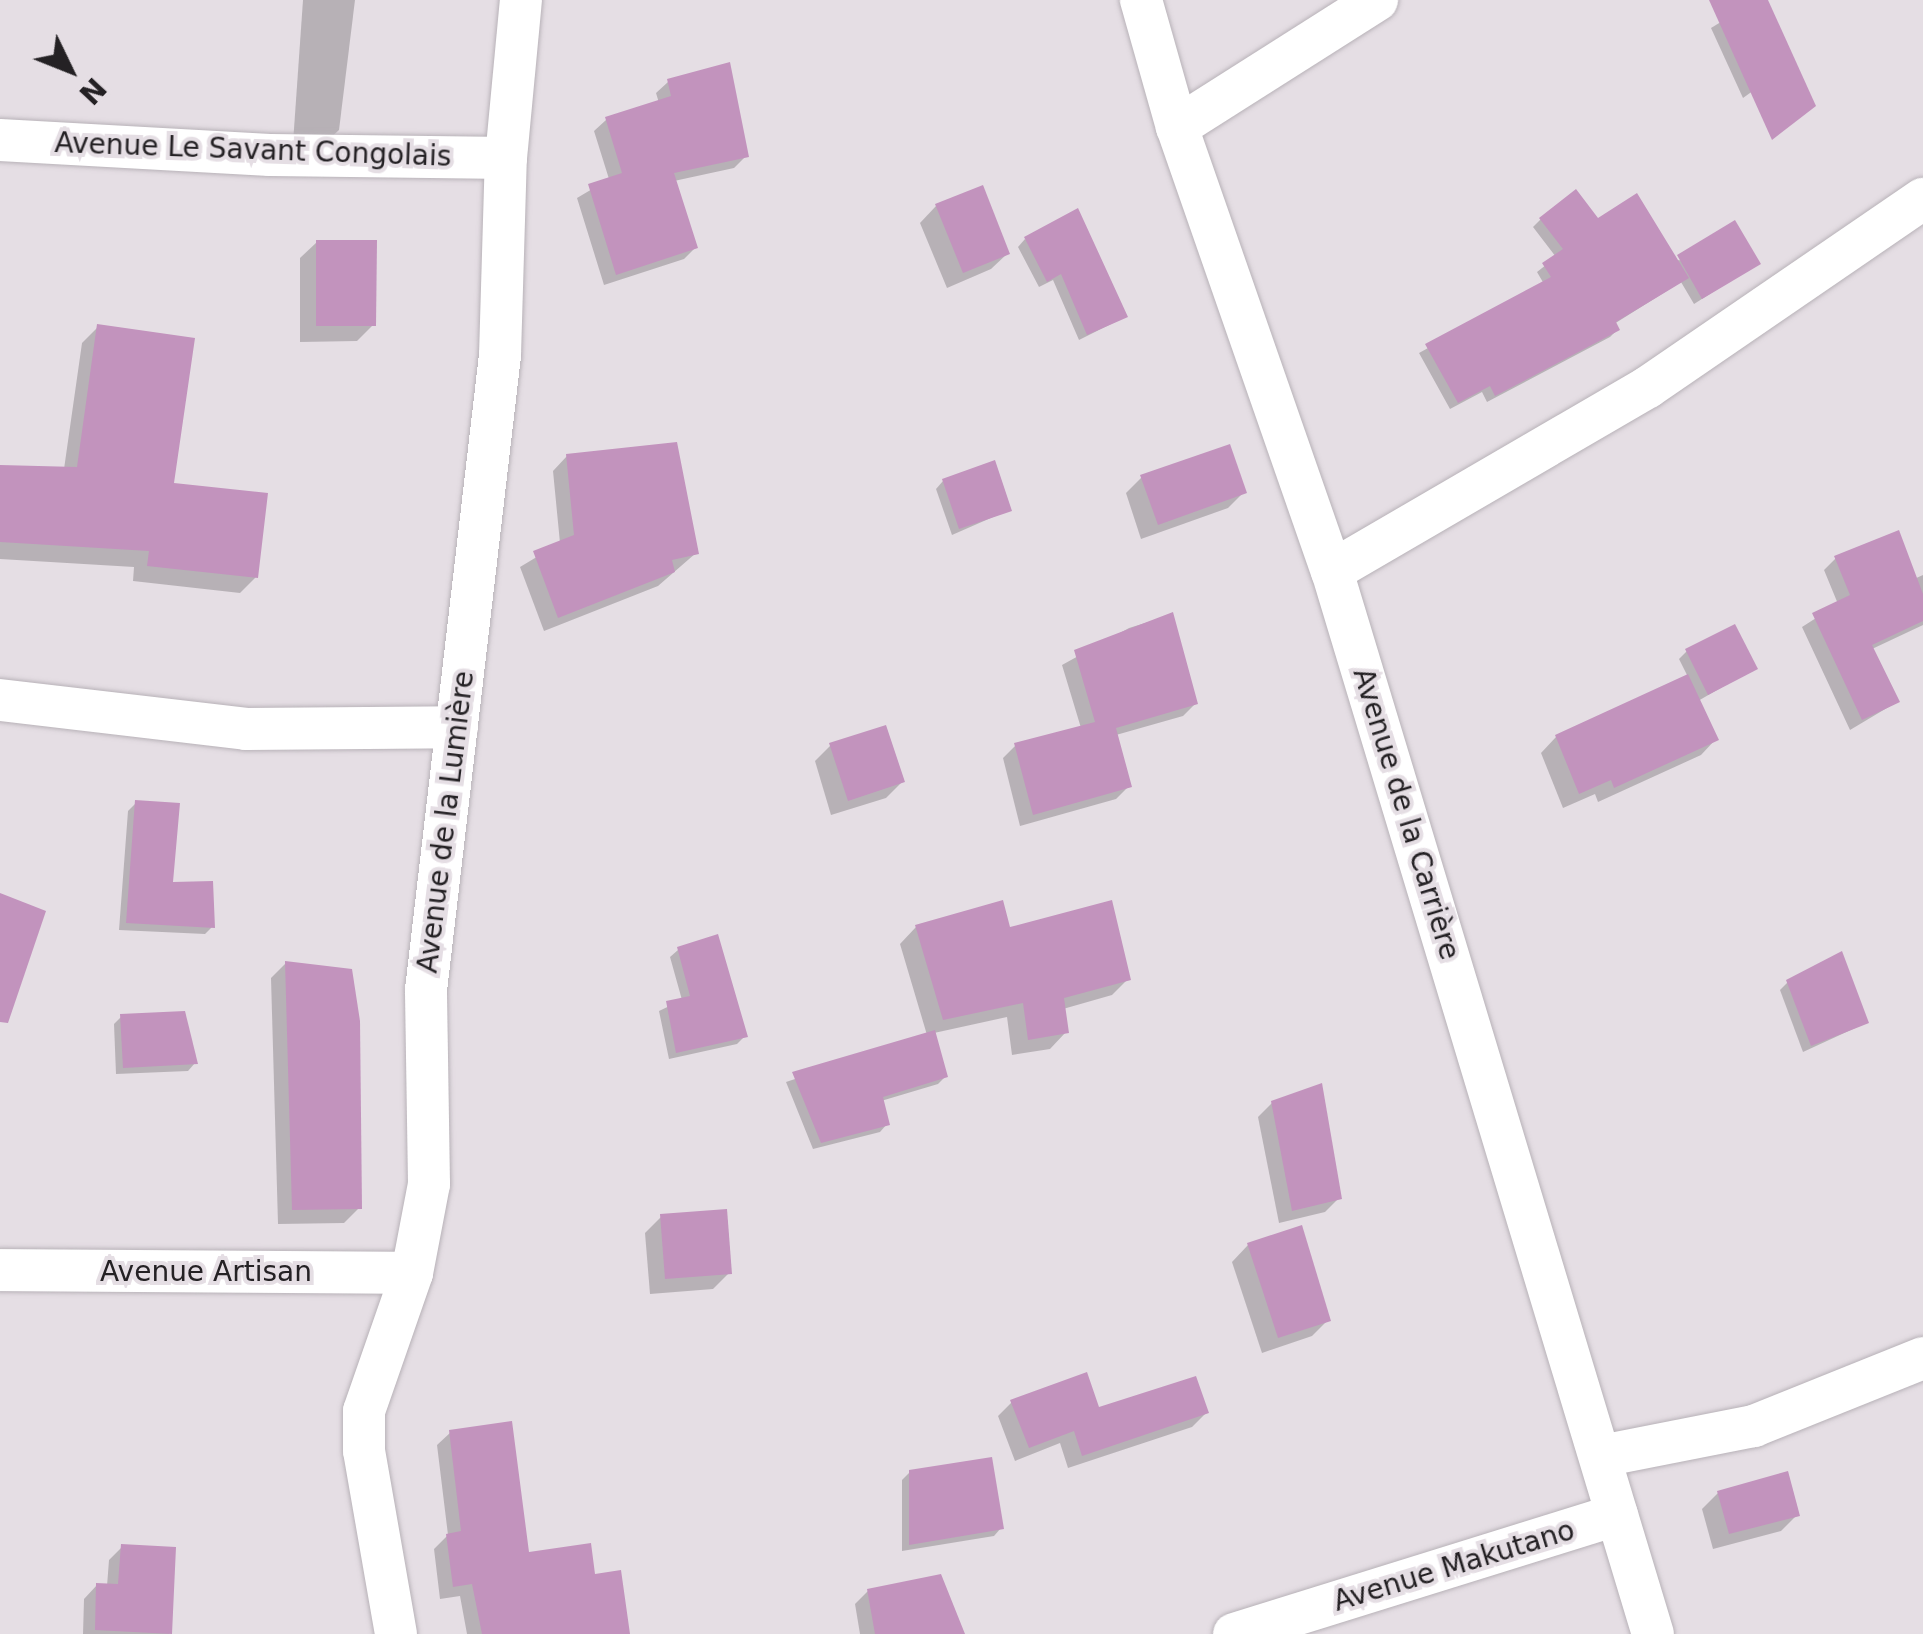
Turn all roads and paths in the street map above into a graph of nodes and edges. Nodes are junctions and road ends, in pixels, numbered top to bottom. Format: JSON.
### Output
{"nodes":[{"id":1,"x":521,"y":0,"type":"edge"},
{"id":2,"x":1141,"y":0,"type":"edge"},
{"id":3,"x":1378,"y":0,"type":"edge"},
{"id":4,"x":1177,"y":127,"type":"junction"},
{"id":5,"x":0,"y":140,"type":"edge"},
{"id":6,"x":506,"y":158,"type":"junction"},
{"id":7,"x":1923,"y":199,"type":"edge"},
{"id":8,"x":1332,"y":572,"type":"junction"},
{"id":9,"x":0,"y":700,"type":"edge"},
{"id":10,"x":457,"y":727,"type":"junction"},
{"id":11,"x":0,"y":1270,"type":"edge"},
{"id":12,"x":412,"y":1273,"type":"junction"},
{"id":13,"x":1923,"y":1358,"type":"edge"},
{"id":14,"x":1601,"y":1456,"type":"junction"},
{"id":15,"x":1617,"y":1515,"type":"junction"},
{"id":16,"x":396,"y":1634,"type":"edge"},
{"id":17,"x":1234,"y":1634,"type":"edge"},
{"id":18,"x":1653,"y":1634,"type":"edge"}],
"edges":[{"from":1,"to":6,"type":"street","name":"Avenue de la Lumière"},
{"from":2,"to":4,"type":"street","name":"Avenue de la Carrière"},
{"from":3,"to":4,"type":"street"},
{"from":4,"to":8,"type":"street","name":"Avenue de la Carrière"},
{"from":5,"to":6,"type":"street","name":"Avenue Le Savant Congolais"},
{"from":6,"to":10,"type":"street","name":"Avenue de la Lumière"},
{"from":7,"to":8,"type":"street"},
{"from":8,"to":14,"type":"street","name":"Avenue de la Carrière"},
{"from":9,"to":10,"type":"street"},
{"from":10,"to":12,"type":"street","name":"Avenue de la Lumière"},
{"from":11,"to":12,"type":"street","name":"Avenue Artisan"},
{"from":12,"to":16,"type":"street","name":"Avenue de la Lumière"},
{"from":13,"to":14,"type":"street"},
{"from":14,"to":15,"type":"street","name":"Avenue de la Carrière"},
{"from":15,"to":17,"type":"street","name":"Avenue Makutano"},
{"from":15,"to":18,"type":"street","name":"Avenue de la Carrière"}]}
